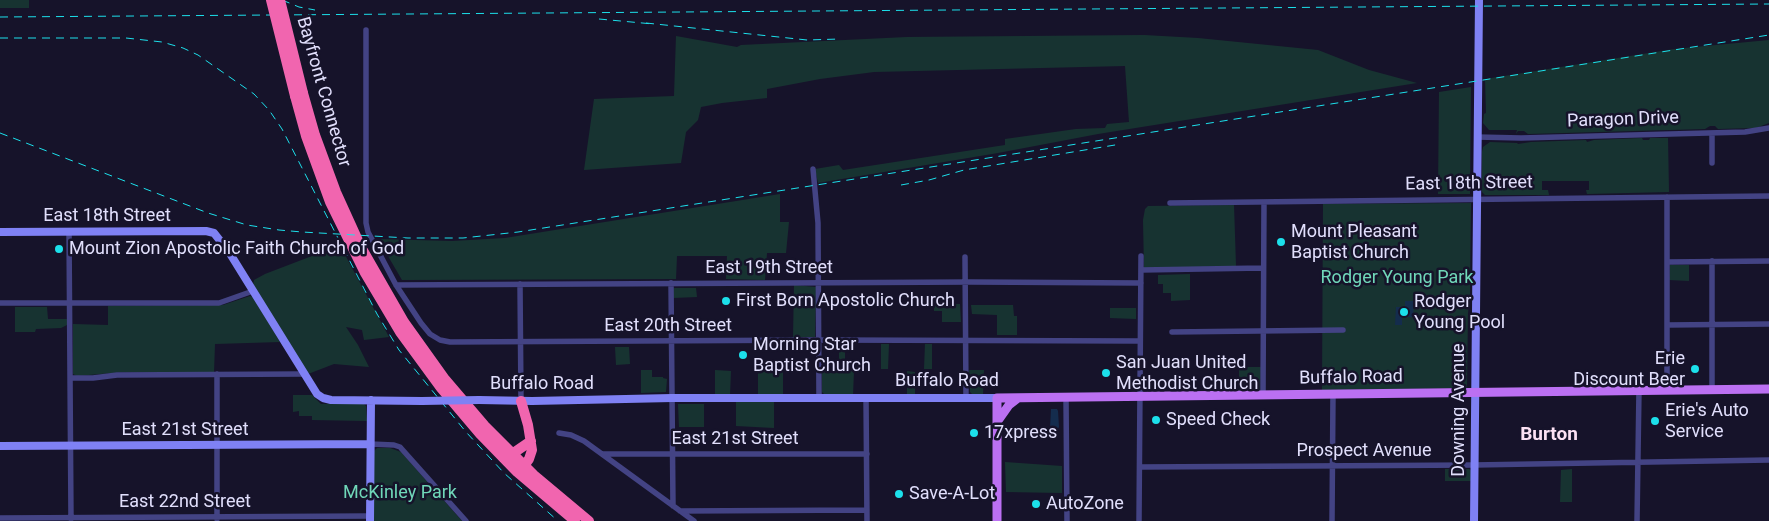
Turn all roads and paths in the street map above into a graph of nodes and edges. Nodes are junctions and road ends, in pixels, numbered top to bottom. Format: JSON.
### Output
{"nodes":[{"id":1,"x":271,"y":0,"type":"edge"},
{"id":2,"x":280,"y":0,"type":"edge"},
{"id":3,"x":1479,"y":0,"type":"edge"},
{"id":4,"x":366,"y":30,"type":"dead end"},
{"id":5,"x":299,"y":95,"type":"junction"},
{"id":6,"x":1769,"y":128,"type":"edge"},
{"id":7,"x":1712,"y":133,"type":"junction"},
{"id":8,"x":1478,"y":137,"type":"junction"},
{"id":9,"x":1712,"y":163,"type":"dead end"},
{"id":10,"x":813,"y":169,"type":"dead end"},
{"id":11,"x":1769,"y":196,"type":"edge"},
{"id":12,"x":1667,"y":197,"type":"junction"},
{"id":13,"x":1477,"y":199,"type":"junction"},
{"id":14,"x":1264,"y":202,"type":"junction"},
{"id":15,"x":1170,"y":203,"type":"dead end"},
{"id":16,"x":69,"y":231,"type":"junction"},
{"id":17,"x":0,"y":232,"type":"edge"},
{"id":18,"x":214,"y":234,"type":"joint"},
{"id":19,"x":1141,"y":256,"type":"dead end"},
{"id":20,"x":966,"y":257,"type":"dead end"},
{"id":21,"x":1712,"y":261,"type":"junction"},
{"id":22,"x":1769,"y":261,"type":"edge"},
{"id":23,"x":1667,"y":262,"type":"junction"},
{"id":24,"x":1264,"y":268,"type":"junction"},
{"id":25,"x":1141,"y":270,"type":"junction"},
{"id":26,"x":966,"y":282,"type":"junction"},
{"id":27,"x":1141,"y":282,"type":"junction"},
{"id":28,"x":671,"y":283,"type":"junction"},
{"id":29,"x":818,"y":283,"type":"junction"},
{"id":30,"x":520,"y":284,"type":"junction"},
{"id":31,"x":396,"y":285,"type":"junction"},
{"id":32,"x":253,"y":291,"type":"junction"},
{"id":33,"x":0,"y":303,"type":"edge"},
{"id":34,"x":70,"y":303,"type":"junction"},
{"id":35,"x":1713,"y":324,"type":"junction"},
{"id":36,"x":1769,"y":324,"type":"edge"},
{"id":37,"x":1667,"y":325,"type":"junction"},
{"id":38,"x":1343,"y":330,"type":"dead end"},
{"id":39,"x":1263,"y":331,"type":"junction"},
{"id":40,"x":1172,"y":332,"type":"dead end"},
{"id":41,"x":819,"y":340,"type":"junction"},
{"id":42,"x":966,"y":340,"type":"junction"},
{"id":43,"x":672,"y":341,"type":"junction"},
{"id":44,"x":1140,"y":341,"type":"junction"},
{"id":45,"x":520,"y":342,"type":"junction"},
{"id":46,"x":217,"y":374,"type":"junction"},
{"id":47,"x":304,"y":374,"type":"junction"},
{"id":48,"x":70,"y":378,"type":"junction"},
{"id":49,"x":1769,"y":388,"type":"edge"},
{"id":50,"x":1712,"y":389,"type":"junction"},
{"id":51,"x":1639,"y":390,"type":"junction"},
{"id":52,"x":1667,"y":390,"type":"junction"},
{"id":53,"x":1474,"y":392,"type":"junction"},
{"id":54,"x":1333,"y":394,"type":"junction"},
{"id":55,"x":1263,"y":396,"type":"junction"},
{"id":56,"x":1140,"y":397,"type":"junction"},
{"id":57,"x":672,"y":398,"type":"junction"},
{"id":58,"x":819,"y":398,"type":"junction"},
{"id":59,"x":866,"y":398,"type":"junction"},
{"id":60,"x":966,"y":398,"type":"junction"},
{"id":61,"x":997,"y":398,"type":"junction"},
{"id":62,"x":1018,"y":398,"type":"junction"},
{"id":63,"x":1066,"y":398,"type":"junction"},
{"id":64,"x":371,"y":400,"type":"junction"},
{"id":65,"x":521,"y":401,"type":"junction"},
{"id":66,"x":997,"y":423,"type":"junction"},
{"id":67,"x":559,"y":433,"type":"dead end"},
{"id":68,"x":531,"y":441,"type":"junction"},
{"id":69,"x":370,"y":444,"type":"junction"},
{"id":70,"x":217,"y":445,"type":"junction"},
{"id":71,"x":0,"y":446,"type":"edge"},
{"id":72,"x":70,"y":446,"type":"junction"},
{"id":73,"x":512,"y":454,"type":"junction"},
{"id":74,"x":603,"y":454,"type":"junction"},
{"id":75,"x":673,"y":454,"type":"junction"},
{"id":76,"x":867,"y":454,"type":"junction"},
{"id":77,"x":1769,"y":460,"type":"edge"},
{"id":78,"x":1638,"y":462,"type":"junction"},
{"id":79,"x":1474,"y":465,"type":"junction"},
{"id":80,"x":1332,"y":466,"type":"junction"},
{"id":81,"x":1140,"y":467,"type":"junction"},
{"id":82,"x":521,"y":469,"type":"junction"},
{"id":83,"x":673,"y":506,"type":"junction"},
{"id":84,"x":867,"y":510,"type":"junction"},
{"id":85,"x":680,"y":511,"type":"junction"},
{"id":86,"x":0,"y":518,"type":"edge"},
{"id":87,"x":370,"y":518,"type":"edge"},
{"id":88,"x":71,"y":519,"type":"edge"},
{"id":89,"x":217,"y":519,"type":"edge"},
{"id":90,"x":466,"y":521,"type":"edge"},
{"id":91,"x":575,"y":521,"type":"edge"},
{"id":92,"x":589,"y":521,"type":"edge"},
{"id":93,"x":694,"y":521,"type":"edge"},
{"id":94,"x":867,"y":521,"type":"edge"},
{"id":95,"x":996,"y":521,"type":"edge"},
{"id":96,"x":1067,"y":521,"type":"edge"},
{"id":97,"x":1139,"y":521,"type":"edge"},
{"id":98,"x":1332,"y":521,"type":"edge"},
{"id":99,"x":1474,"y":521,"type":"edge"},
{"id":100,"x":1637,"y":521,"type":"edge"}],
"edges":[{"from":1,"to":5,"type":"highway","name":"Bayfront Connector","bridge":true},
{"from":2,"to":5,"type":"highway","name":"Bayfront Connector","bridge":true},
{"from":3,"to":8,"type":"main road","name":"Downing Avenue"},
{"from":4,"to":31,"type":"street"},
{"from":5,"to":73,"type":"highway","name":"Bayfront Connector"},
{"from":5,"to":82,"type":"highway","name":"Bayfront Connector"},
{"from":6,"to":7,"type":"street","name":"Paragon Drive"},
{"from":7,"to":8,"type":"street","name":"Paragon Drive"},
{"from":7,"to":9,"type":"street"},
{"from":8,"to":13,"type":"main road","name":"Downing Avenue"},
{"from":10,"to":29,"type":"street"},
{"from":11,"to":12,"type":"street","name":"East 18th Street"},
{"from":12,"to":13,"type":"street","name":"East 18th Street"},
{"from":12,"to":23,"type":"street"},
{"from":13,"to":14,"type":"street","name":"East 18th Street"},
{"from":13,"to":53,"type":"main road","name":"Downing Avenue"},
{"from":14,"to":15,"type":"street","name":"East 18th Street"},
{"from":14,"to":24,"type":"street"},
{"from":16,"to":17,"type":"main road","name":"East 18th Street"},
{"from":16,"to":18,"type":"main road","name":"East 18th Street"},
{"from":16,"to":34,"type":"street"},
{"from":18,"to":32,"type":"main road","name":"Buffalo Road"},
{"from":19,"to":25,"type":"street"},
{"from":20,"to":26,"type":"street"},
{"from":21,"to":22,"type":"street"},
{"from":21,"to":23,"type":"street"},
{"from":21,"to":35,"type":"street"},
{"from":23,"to":37,"type":"street"},
{"from":24,"to":25,"type":"street"},
{"from":24,"to":39,"type":"street"},
{"from":25,"to":27,"type":"street"},
{"from":26,"to":27,"type":"street","name":"East 19th Street"},
{"from":26,"to":29,"type":"street","name":"East 19th Street"},
{"from":26,"to":42,"type":"street"},
{"from":27,"to":44,"type":"street"},
{"from":28,"to":29,"type":"street","name":"East 19th Street"},
{"from":28,"to":30,"type":"street","name":"East 19th Street"},
{"from":28,"to":43,"type":"street"},
{"from":29,"to":41,"type":"street"},
{"from":30,"to":31,"type":"street","name":"East 19th Street"},
{"from":30,"to":45,"type":"street"},
{"from":31,"to":45,"type":"street","name":"East 20th Street"},
{"from":32,"to":34,"type":"street"},
{"from":32,"to":47,"type":"main road","name":"Buffalo Road"},
{"from":33,"to":34,"type":"street"},
{"from":34,"to":48,"type":"street"},
{"from":35,"to":36,"type":"street"},
{"from":35,"to":37,"type":"street"},
{"from":35,"to":50,"type":"street"},
{"from":37,"to":52,"type":"street"},
{"from":38,"to":39,"type":"street"},
{"from":39,"to":40,"type":"street"},
{"from":39,"to":55,"type":"street"},
{"from":41,"to":42,"type":"street","name":"East 20th Street"},
{"from":41,"to":43,"type":"street","name":"East 20th Street"},
{"from":41,"to":58,"type":"street"},
{"from":42,"to":44,"type":"street","name":"East 20th Street"},
{"from":42,"to":60,"type":"street"},
{"from":43,"to":45,"type":"street","name":"East 20th Street"},
{"from":43,"to":57,"type":"street"},
{"from":44,"to":56,"type":"street"},
{"from":45,"to":65,"type":"street"},
{"from":46,"to":47,"type":"street"},
{"from":46,"to":48,"type":"street"},
{"from":46,"to":70,"type":"street"},
{"from":47,"to":64,"type":"main road","name":"Buffalo Road"},
{"from":48,"to":72,"type":"street"},
{"from":49,"to":50,"type":"main road","name":"Buffalo Road"},
{"from":50,"to":52,"type":"main road","name":"Buffalo Road"},
{"from":51,"to":52,"type":"main road","name":"Buffalo Road"},
{"from":51,"to":53,"type":"main road","name":"Buffalo Road"},
{"from":51,"to":78,"type":"street"},
{"from":53,"to":54,"type":"main road","name":"Buffalo Road"},
{"from":53,"to":79,"type":"main road","name":"Downing Avenue"},
{"from":54,"to":55,"type":"main road","name":"Buffalo Road"},
{"from":54,"to":80,"type":"street"},
{"from":55,"to":56,"type":"main road","name":"Buffalo Road"},
{"from":56,"to":63,"type":"main road","name":"Buffalo Road"},
{"from":56,"to":81,"type":"street"},
{"from":57,"to":58,"type":"main road","name":"Buffalo Road"},
{"from":57,"to":65,"type":"main road","name":"Buffalo Road"},
{"from":57,"to":75,"type":"street"},
{"from":58,"to":59,"type":"main road","name":"Buffalo Road"},
{"from":59,"to":60,"type":"main road","name":"Buffalo Road"},
{"from":59,"to":76,"type":"street"},
{"from":60,"to":61,"type":"main road","name":"Buffalo Road"},
{"from":61,"to":62,"type":"main road","name":"Buffalo Road"},
{"from":61,"to":66,"type":"main road"},
{"from":62,"to":63,"type":"main road","name":"Buffalo Road"},
{"from":62,"to":66,"type":"main road"},
{"from":63,"to":96,"type":"street"},
{"from":64,"to":65,"type":"main road","name":"Buffalo Road","bridge":true},
{"from":64,"to":69,"type":"main road"},
{"from":65,"to":68,"type":"highway"},
{"from":66,"to":95,"type":"main road"},
{"from":67,"to":74,"type":"street"},
{"from":68,"to":73,"type":"highway"},
{"from":68,"to":82,"type":"highway"},
{"from":69,"to":70,"type":"main road","name":"East 21st Street"},
{"from":69,"to":87,"type":"main road"},
{"from":69,"to":90,"type":"street"},
{"from":70,"to":72,"type":"main road","name":"East 21st Street"},
{"from":70,"to":89,"type":"street"},
{"from":71,"to":72,"type":"main road","name":"East 21st Street"},
{"from":72,"to":88,"type":"street"},
{"from":73,"to":82,"type":"highway","name":"Bayfront Connector"},
{"from":74,"to":75,"type":"street","name":"East 21st Street"},
{"from":74,"to":83,"type":"street"},
{"from":75,"to":76,"type":"street","name":"East 21st Street"},
{"from":75,"to":83,"type":"street"},
{"from":76,"to":84,"type":"street"},
{"from":77,"to":78,"type":"street","name":"Prospect Avenue"},
{"from":78,"to":79,"type":"street","name":"Prospect Avenue"},
{"from":78,"to":100,"type":"street"},
{"from":79,"to":80,"type":"street","name":"Prospect Avenue"},
{"from":79,"to":99,"type":"main road","name":"Downing Avenue"},
{"from":80,"to":81,"type":"street","name":"Prospect Avenue"},
{"from":80,"to":98,"type":"street"},
{"from":81,"to":97,"type":"street"},
{"from":82,"to":91,"type":"highway","name":"Bayfront Connector"},
{"from":82,"to":92,"type":"highway","name":"Bayfront Connector"},
{"from":83,"to":85,"type":"street"},
{"from":84,"to":85,"type":"street"},
{"from":84,"to":94,"type":"street"},
{"from":85,"to":93,"type":"street"},
{"from":86,"to":88,"type":"street","name":"East 22nd Street"},
{"from":87,"to":89,"type":"street","name":"East 22nd Street"},
{"from":88,"to":89,"type":"street","name":"East 22nd Street"}]}
